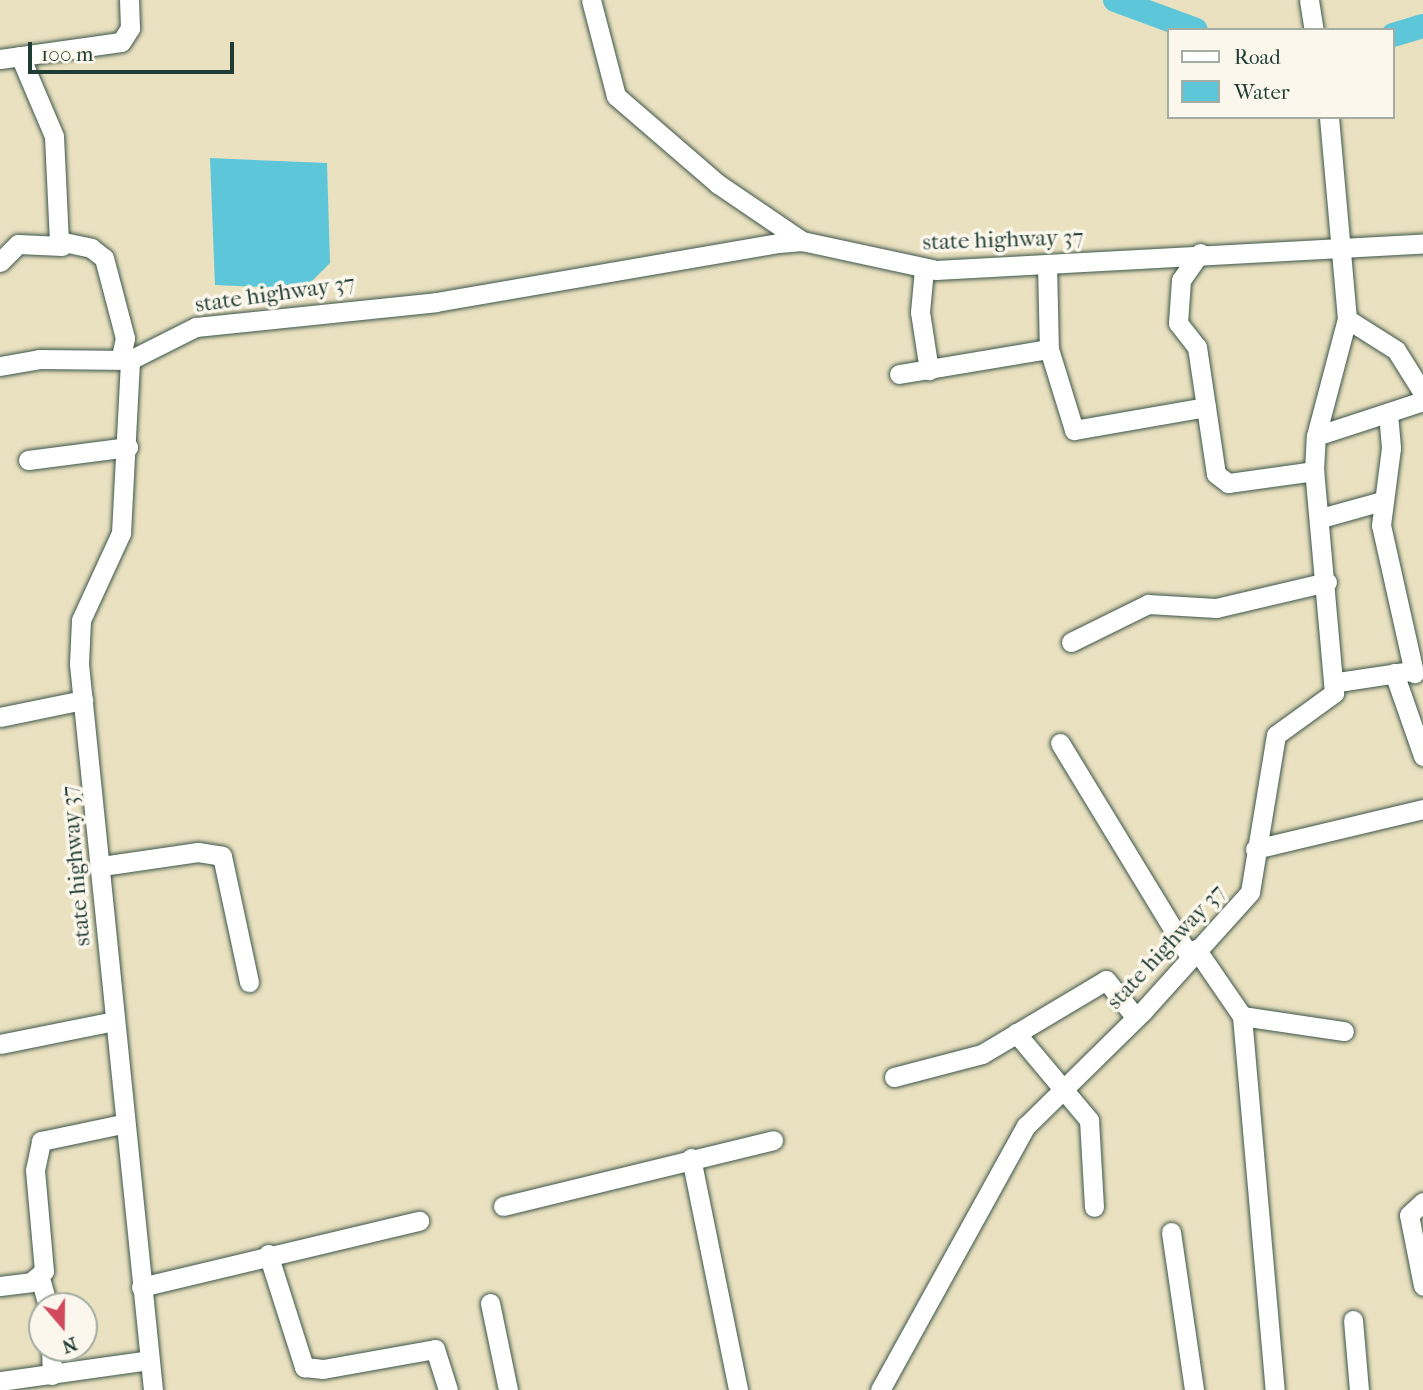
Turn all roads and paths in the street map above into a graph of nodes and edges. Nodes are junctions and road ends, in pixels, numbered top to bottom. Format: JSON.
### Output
{"nodes":[{"id":1,"x":129,"y":0,"type":"edge"},
{"id":2,"x":591,"y":0,"type":"edge"},
{"id":3,"x":1309,"y":0,"type":"edge"},
{"id":4,"x":1314,"y":28,"type":"edge"},
{"id":5,"x":20,"y":56,"type":"junction"},
{"id":6,"x":0,"y":60,"type":"edge"},
{"id":7,"x":1329,"y":119,"type":"edge"},
{"id":8,"x":802,"y":242,"type":"junction"},
{"id":9,"x":1423,"y":244,"type":"edge"},
{"id":10,"x":62,"y":246,"type":"junction"},
{"id":11,"x":1343,"y":249,"type":"junction"},
{"id":12,"x":1200,"y":253,"type":"junction"},
{"id":13,"x":0,"y":261,"type":"edge"},
{"id":14,"x":1047,"y":264,"type":"junction"},
{"id":15,"x":924,"y":269,"type":"junction"},
{"id":16,"x":1347,"y":319,"type":"junction"},
{"id":17,"x":1049,"y":349,"type":"junction"},
{"id":18,"x":125,"y":358,"type":"junction"},
{"id":19,"x":0,"y":366,"type":"edge"},
{"id":20,"x":929,"y":370,"type":"junction"},
{"id":21,"x":899,"y":374,"type":"dead end"},
{"id":22,"x":1423,"y":393,"type":"edge"},
{"id":23,"x":1423,"y":401,"type":"edge"},
{"id":24,"x":1206,"y":407,"type":"junction"},
{"id":25,"x":1388,"y":413,"type":"junction"},
{"id":26,"x":1316,"y":436,"type":"junction"},
{"id":27,"x":128,"y":447,"type":"junction"},
{"id":28,"x":28,"y":460,"type":"dead end"},
{"id":29,"x":1314,"y":471,"type":"junction"},
{"id":30,"x":1382,"y":501,"type":"junction"},
{"id":31,"x":1321,"y":518,"type":"junction"},
{"id":32,"x":1327,"y":582,"type":"junction"},
{"id":33,"x":1071,"y":642,"type":"dead end"},
{"id":34,"x":1394,"y":673,"type":"junction"},
{"id":35,"x":1419,"y":674,"type":"edge"},
{"id":36,"x":1338,"y":682,"type":"junction"},
{"id":37,"x":83,"y":700,"type":"junction"},
{"id":38,"x":0,"y":718,"type":"edge"},
{"id":39,"x":1060,"y":743,"type":"dead end"},
{"id":40,"x":1423,"y":757,"type":"edge"},
{"id":41,"x":1423,"y":809,"type":"edge"},
{"id":42,"x":1255,"y":849,"type":"junction"},
{"id":43,"x":102,"y":866,"type":"junction"},
{"id":44,"x":1193,"y":953,"type":"junction"},
{"id":45,"x":249,"y":982,"type":"dead end"},
{"id":46,"x":1241,"y":1016,"type":"junction"},
{"id":47,"x":1136,"y":1018,"type":"junction"},
{"id":48,"x":114,"y":1021,"type":"junction"},
{"id":49,"x":1344,"y":1031,"type":"dead end"},
{"id":50,"x":1016,"y":1033,"type":"junction"},
{"id":51,"x":0,"y":1044,"type":"edge"},
{"id":52,"x":894,"y":1077,"type":"dead end"},
{"id":53,"x":1064,"y":1087,"type":"junction"},
{"id":54,"x":122,"y":1124,"type":"junction"},
{"id":55,"x":772,"y":1140,"type":"dead end"},
{"id":56,"x":691,"y":1158,"type":"junction"},
{"id":57,"x":1423,"y":1202,"type":"edge"},
{"id":58,"x":503,"y":1206,"type":"dead end"},
{"id":59,"x":1094,"y":1207,"type":"dead end"},
{"id":60,"x":419,"y":1221,"type":"dead end"},
{"id":61,"x":1171,"y":1232,"type":"dead end"},
{"id":62,"x":268,"y":1254,"type":"junction"},
{"id":63,"x":40,"y":1278,"type":"junction"},
{"id":64,"x":0,"y":1286,"type":"edge"},
{"id":65,"x":1423,"y":1286,"type":"edge"},
{"id":66,"x":141,"y":1287,"type":"junction"},
{"id":67,"x":44,"y":1292,"type":"edge"},
{"id":68,"x":490,"y":1303,"type":"dead end"},
{"id":69,"x":1353,"y":1320,"type":"dead end"},
{"id":70,"x":149,"y":1360,"type":"junction"},
{"id":71,"x":52,"y":1362,"type":"edge"},
{"id":72,"x":52,"y":1375,"type":"junction"},
{"id":73,"x":0,"y":1381,"type":"edge"},
{"id":74,"x":153,"y":1390,"type":"edge"},
{"id":75,"x":448,"y":1390,"type":"edge"},
{"id":76,"x":508,"y":1390,"type":"edge"},
{"id":77,"x":738,"y":1390,"type":"edge"},
{"id":78,"x":880,"y":1390,"type":"edge"},
{"id":79,"x":1194,"y":1390,"type":"edge"},
{"id":80,"x":1275,"y":1390,"type":"edge"},
{"id":81,"x":1359,"y":1390,"type":"edge"}],
"edges":[{"from":1,"to":5,"type":"street"},
{"from":2,"to":8,"type":"street"},
{"from":3,"to":4,"type":"street"},
{"from":5,"to":6,"type":"street"},
{"from":5,"to":10,"type":"street"},
{"from":7,"to":11,"type":"street"},
{"from":8,"to":15,"type":"street","name":"state highway 37"},
{"from":8,"to":18,"type":"street","name":"state highway 37"},
{"from":9,"to":11,"type":"street","name":"state highway 37"},
{"from":10,"to":13,"type":"street"},
{"from":10,"to":18,"type":"street"},
{"from":11,"to":12,"type":"street","name":"state highway 37"},
{"from":11,"to":16,"type":"street"},
{"from":12,"to":14,"type":"street","name":"state highway 37"},
{"from":12,"to":24,"type":"street"},
{"from":14,"to":15,"type":"street","name":"state highway 37"},
{"from":14,"to":17,"type":"street"},
{"from":15,"to":20,"type":"street"},
{"from":16,"to":22,"type":"street"},
{"from":16,"to":26,"type":"street"},
{"from":17,"to":20,"type":"street"},
{"from":17,"to":24,"type":"street"},
{"from":18,"to":19,"type":"street"},
{"from":18,"to":27,"type":"street","name":"state highway 37"},
{"from":20,"to":21,"type":"street"},
{"from":23,"to":25,"type":"street"},
{"from":24,"to":29,"type":"street"},
{"from":25,"to":26,"type":"street"},
{"from":25,"to":30,"type":"street"},
{"from":26,"to":29,"type":"street"},
{"from":27,"to":28,"type":"street"},
{"from":27,"to":37,"type":"street","name":"state highway 37"},
{"from":29,"to":31,"type":"street"},
{"from":30,"to":31,"type":"street"},
{"from":30,"to":35,"type":"street"},
{"from":31,"to":32,"type":"street"},
{"from":32,"to":33,"type":"street"},
{"from":32,"to":36,"type":"street"},
{"from":34,"to":35,"type":"street"},
{"from":34,"to":36,"type":"street"},
{"from":34,"to":40,"type":"street"},
{"from":36,"to":42,"type":"street","name":"state highway 37"},
{"from":37,"to":38,"type":"street"},
{"from":37,"to":43,"type":"street","name":"state highway 37"},
{"from":39,"to":44,"type":"street"},
{"from":41,"to":42,"type":"street"},
{"from":42,"to":44,"type":"street","name":"state highway 37"},
{"from":43,"to":45,"type":"street"},
{"from":43,"to":48,"type":"street","name":"state highway 37"},
{"from":44,"to":46,"type":"street"},
{"from":44,"to":47,"type":"street","name":"state highway 37"},
{"from":46,"to":49,"type":"street"},
{"from":46,"to":80,"type":"street"},
{"from":47,"to":50,"type":"street"},
{"from":47,"to":53,"type":"street","name":"state highway 37"},
{"from":48,"to":51,"type":"street"},
{"from":48,"to":54,"type":"street","name":"state highway 37"},
{"from":50,"to":52,"type":"street"},
{"from":50,"to":53,"type":"street"},
{"from":53,"to":59,"type":"street"},
{"from":53,"to":78,"type":"street","name":"state highway 37"},
{"from":54,"to":63,"type":"street"},
{"from":54,"to":66,"type":"street","name":"state highway 37"},
{"from":55,"to":56,"type":"street"},
{"from":56,"to":58,"type":"street"},
{"from":56,"to":77,"type":"street"},
{"from":57,"to":65,"type":"street"},
{"from":60,"to":62,"type":"street"},
{"from":61,"to":79,"type":"street"},
{"from":62,"to":66,"type":"street"},
{"from":62,"to":75,"type":"street"},
{"from":63,"to":64,"type":"street"},
{"from":63,"to":67,"type":"street"},
{"from":66,"to":70,"type":"street","name":"state highway 37"},
{"from":68,"to":76,"type":"street"},
{"from":69,"to":81,"type":"street"},
{"from":70,"to":72,"type":"street"},
{"from":70,"to":74,"type":"street","name":"state highway 37"},
{"from":71,"to":72,"type":"street"},
{"from":72,"to":73,"type":"street"}]}
